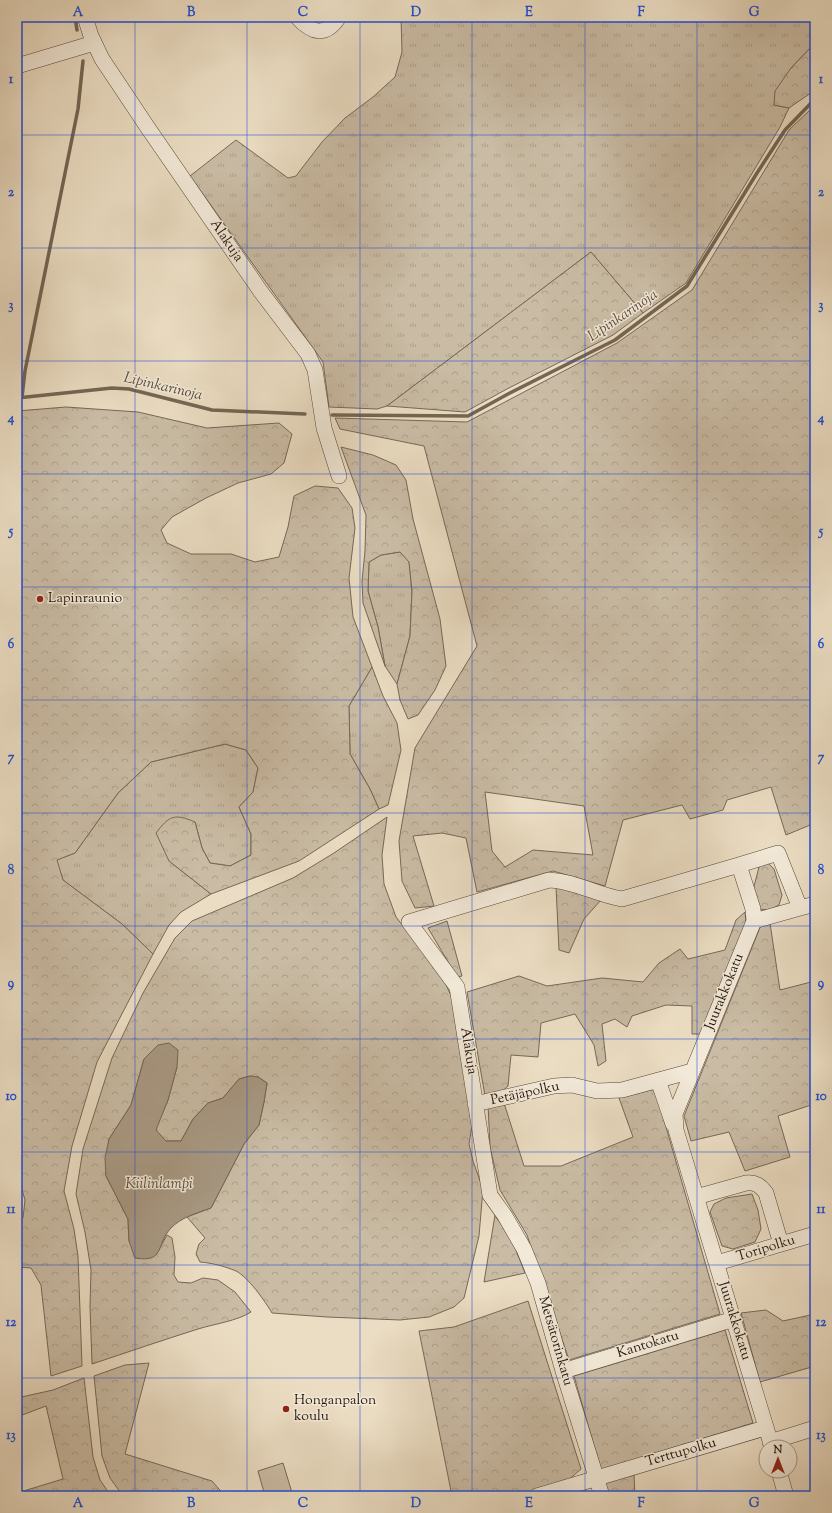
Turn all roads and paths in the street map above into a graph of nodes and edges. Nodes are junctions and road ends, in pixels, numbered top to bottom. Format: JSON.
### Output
{"nodes":[{"id":1,"x":85,"y":17,"type":"edge"},
{"id":2,"x":297,"y":17,"type":"edge"},
{"id":3,"x":339,"y":17,"type":"edge"},
{"id":4,"x":94,"y":44,"type":"junction"},
{"id":5,"x":17,"y":66,"type":"edge"},
{"id":6,"x":340,"y":476,"type":"dead end"},
{"id":7,"x":739,"y":865,"type":"junction"},
{"id":8,"x":815,"y":904,"type":"edge"},
{"id":9,"x":800,"y":908,"type":"junction"},
{"id":10,"x":754,"y":921,"type":"junction"},
{"id":11,"x":692,"y":1071,"type":"junction"},
{"id":12,"x":658,"y":1080,"type":"junction"},
{"id":13,"x":475,"y":1104,"type":"junction"},
{"id":14,"x":676,"y":1130,"type":"junction"},
{"id":15,"x":490,"y":1195,"type":"joint"},
{"id":16,"x":696,"y":1197,"type":"junction"},
{"id":17,"x":815,"y":1234,"type":"edge"},
{"id":18,"x":781,"y":1244,"type":"junction"},
{"id":19,"x":717,"y":1263,"type":"junction"},
{"id":20,"x":734,"y":1319,"type":"junction"},
{"id":21,"x":563,"y":1371,"type":"junction"},
{"id":22,"x":815,"y":1428,"type":"edge"},
{"id":23,"x":769,"y":1439,"type":"edge"},
{"id":24,"x":758,"y":1441,"type":"edge"},
{"id":25,"x":596,"y":1477,"type":"junction"},
{"id":26,"x":781,"y":1479,"type":"edge"},
{"id":27,"x":537,"y":1496,"type":"edge"},
{"id":28,"x":602,"y":1496,"type":"edge"},
{"id":29,"x":786,"y":1496,"type":"edge"}],
"edges":[{"from":1,"to":4,"type":"street","name":"Alakuja"},
{"from":2,"to":3,"type":"street"},
{"from":4,"to":5,"type":"street"},
{"from":4,"to":6,"type":"street","name":"Alakuja"},
{"from":7,"to":9,"type":"street"},
{"from":7,"to":10,"type":"street"},
{"from":7,"to":13,"type":"street","name":"Alakuja"},
{"from":8,"to":9,"type":"street"},
{"from":9,"to":10,"type":"street"},
{"from":10,"to":11,"type":"street","name":"Juurakkokatu"},
{"from":11,"to":12,"type":"street","name":"Petäjäpolku"},
{"from":11,"to":14,"type":"street","name":"Juurakkokatu"},
{"from":12,"to":13,"type":"street","name":"Petäjäpolku"},
{"from":12,"to":14,"type":"street"},
{"from":13,"to":15,"type":"street","name":"Alakuja"},
{"from":14,"to":16,"type":"street","name":"Juurakkokatu"},
{"from":15,"to":21,"type":"street","name":"Metsätorinkatu"},
{"from":16,"to":18,"type":"street"},
{"from":16,"to":19,"type":"street","name":"Juurakkokatu"},
{"from":17,"to":18,"type":"street","name":"Toripolku"},
{"from":18,"to":19,"type":"street","name":"Toripolku"},
{"from":19,"to":20,"type":"street","name":"Juurakkokatu"},
{"from":20,"to":21,"type":"street","name":"Kantokatu"},
{"from":20,"to":23,"type":"street","name":"Juurakkokatu"},
{"from":21,"to":25,"type":"street","name":"Metsätorinkatu"},
{"from":22,"to":23,"type":"street","name":"Terttupolku"},
{"from":24,"to":25,"type":"street","name":"Terttupolku"},
{"from":25,"to":27,"type":"street","name":"Terttupolku"},
{"from":25,"to":28,"type":"street","name":"Metsätorinkatu"},
{"from":26,"to":29,"type":"street"}]}
